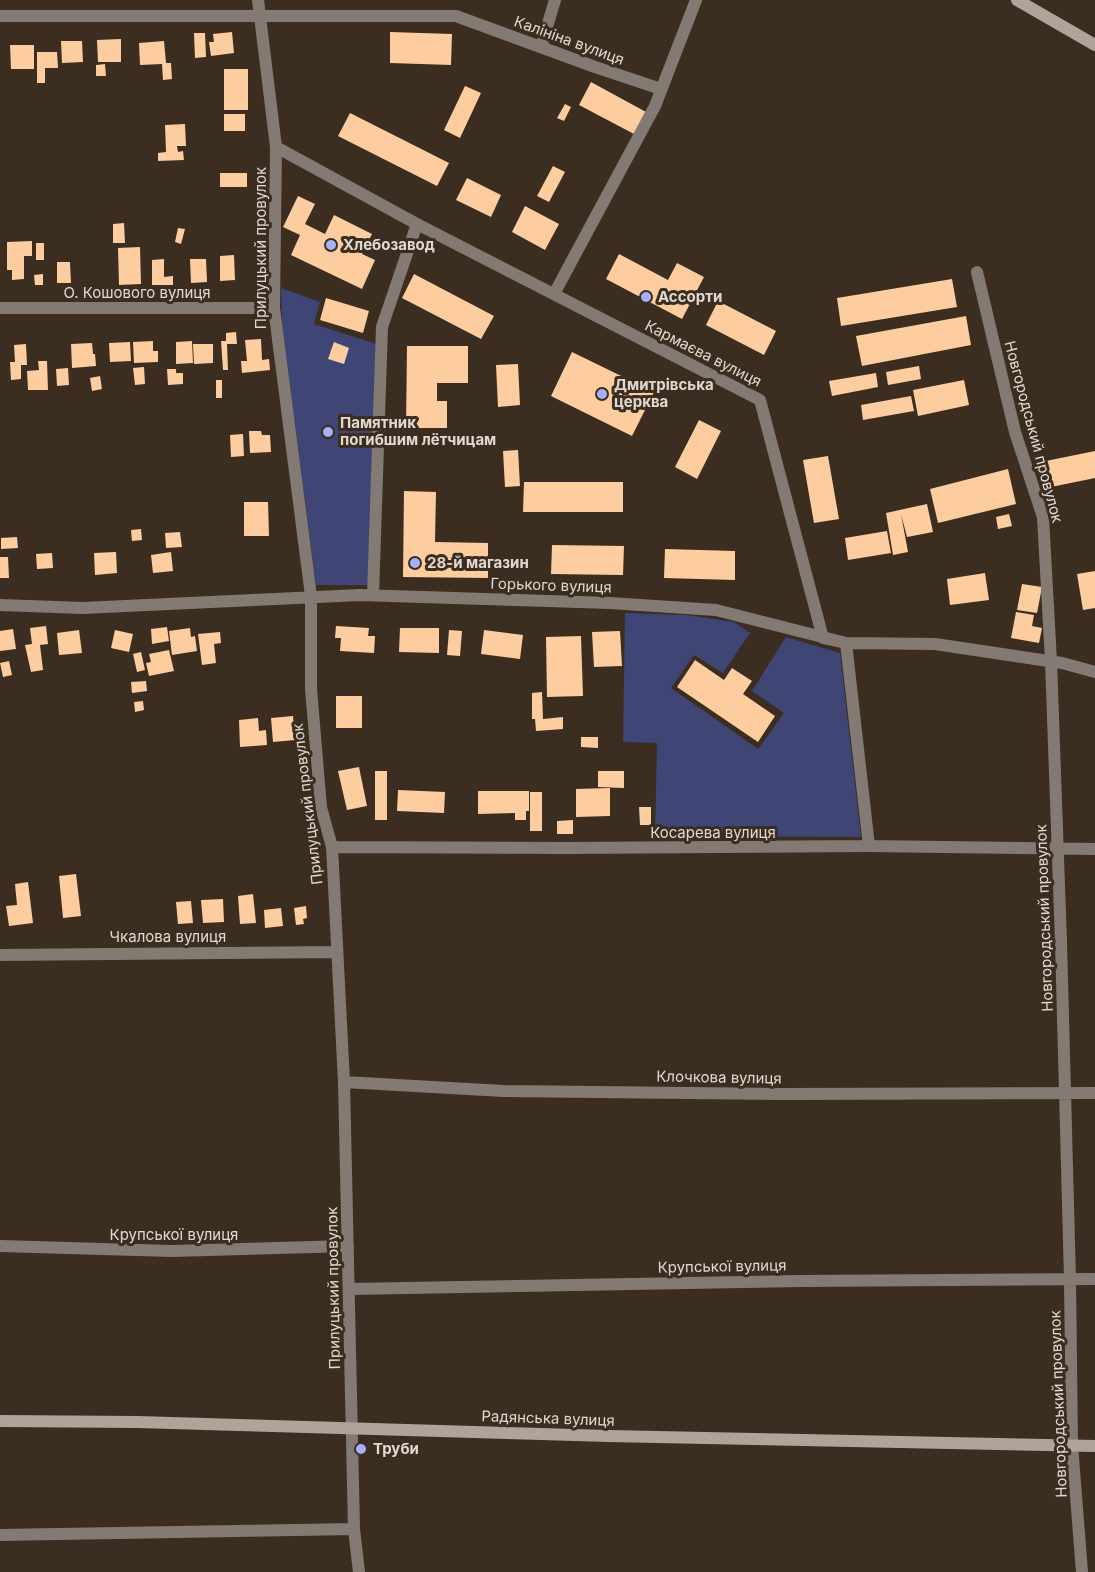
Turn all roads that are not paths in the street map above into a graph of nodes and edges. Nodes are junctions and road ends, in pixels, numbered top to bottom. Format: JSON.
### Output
{"nodes":[{"id":1,"x":258,"y":0,"type":"edge"},
{"id":2,"x":555,"y":0,"type":"edge"},
{"id":3,"x":696,"y":0,"type":"edge"},
{"id":4,"x":1017,"y":0,"type":"edge"},
{"id":5,"x":259,"y":15,"type":"junction"},
{"id":6,"x":0,"y":16,"type":"edge"},
{"id":7,"x":1095,"y":45,"type":"edge"},
{"id":8,"x":541,"y":47,"type":"junction"},
{"id":9,"x":661,"y":89,"type":"junction"},
{"id":10,"x":276,"y":147,"type":"junction"},
{"id":11,"x":417,"y":224,"type":"junction"},
{"id":12,"x":977,"y":272,"type":"dead end"},
{"id":13,"x":554,"y":294,"type":"junction"},
{"id":14,"x":0,"y":308,"type":"edge"},
{"id":15,"x":274,"y":308,"type":"junction"},
{"id":16,"x":373,"y":595,"type":"junction"},
{"id":17,"x":311,"y":596,"type":"junction"},
{"id":18,"x":0,"y":605,"type":"edge"},
{"id":19,"x":823,"y":638,"type":"junction"},
{"id":20,"x":846,"y":643,"type":"junction"},
{"id":21,"x":1051,"y":661,"type":"junction"},
{"id":22,"x":1095,"y":672,"type":"edge"},
{"id":23,"x":869,"y":846,"type":"junction"},
{"id":24,"x":332,"y":847,"type":"junction"},
{"id":25,"x":1058,"y":847,"type":"junction"},
{"id":26,"x":1095,"y":849,"type":"edge"},
{"id":27,"x":336,"y":952,"type":"junction"},
{"id":28,"x":0,"y":954,"type":"edge"},
{"id":29,"x":344,"y":1082,"type":"junction"},
{"id":30,"x":1065,"y":1093,"type":"junction"},
{"id":31,"x":1095,"y":1093,"type":"edge"},
{"id":32,"x":0,"y":1246,"type":"edge"},
{"id":33,"x":348,"y":1246,"type":"junction"},
{"id":34,"x":1071,"y":1278,"type":"junction"},
{"id":35,"x":1095,"y":1279,"type":"edge"},
{"id":36,"x":349,"y":1289,"type":"junction"},
{"id":37,"x":0,"y":1421,"type":"edge"},
{"id":38,"x":351,"y":1428,"type":"junction"},
{"id":39,"x":1072,"y":1445,"type":"junction"},
{"id":40,"x":1095,"y":1446,"type":"edge"},
{"id":41,"x":354,"y":1529,"type":"junction"},
{"id":42,"x":0,"y":1535,"type":"edge"},
{"id":43,"x":359,"y":1572,"type":"edge"},
{"id":44,"x":1082,"y":1572,"type":"edge"}],
"edges":[{"from":1,"to":5,"type":"street","name":"Прилуцький провулок"},
{"from":2,"to":8,"type":"street"},
{"from":3,"to":9,"type":"street"},
{"from":4,"to":7,"type":"main road"},
{"from":5,"to":6,"type":"street","name":"Калініна вулиця"},
{"from":5,"to":8,"type":"street","name":"Калініна вулиця"},
{"from":5,"to":10,"type":"street","name":"Прилуцький провулок"},
{"from":8,"to":9,"type":"street","name":"Калініна вулиця"},
{"from":9,"to":13,"type":"street"},
{"from":10,"to":11,"type":"street","name":"Кармаєва вулиця"},
{"from":10,"to":15,"type":"street","name":"Прилуцький провулок"},
{"from":11,"to":13,"type":"street","name":"Кармаєва вулиця"},
{"from":11,"to":16,"type":"street"},
{"from":12,"to":21,"type":"street","name":"Новгородський провулок"},
{"from":13,"to":19,"type":"street","name":"Кармаєва вулиця"},
{"from":14,"to":15,"type":"street","name":"О. Кошового вулиця"},
{"from":15,"to":17,"type":"street","name":"Прилуцький провулок"},
{"from":16,"to":17,"type":"street","name":"Горького вулиця"},
{"from":16,"to":19,"type":"street","name":"Горького вулиця"},
{"from":17,"to":18,"type":"street","name":"Горького вулиця"},
{"from":17,"to":24,"type":"street","name":"Прилуцький провулок"},
{"from":19,"to":20,"type":"street","name":"Горького вулиця"},
{"from":20,"to":21,"type":"street","name":"Горького вулиця"},
{"from":20,"to":23,"type":"street"},
{"from":21,"to":22,"type":"street","name":"Горького вулиця"},
{"from":21,"to":25,"type":"street","name":"Новгородський провулок"},
{"from":23,"to":24,"type":"street","name":"Косарева вулиця"},
{"from":23,"to":25,"type":"street","name":"Косарева вулиця"},
{"from":24,"to":27,"type":"street","name":"Прилуцький провулок"},
{"from":25,"to":26,"type":"street","name":"Косарева вулиця"},
{"from":25,"to":30,"type":"street","name":"Новгородський провулок"},
{"from":27,"to":28,"type":"street","name":"Чкалова вулиця"},
{"from":27,"to":29,"type":"street","name":"Прилуцький провулок"},
{"from":29,"to":30,"type":"street","name":"Клочкова вулиця"},
{"from":29,"to":33,"type":"street","name":"Прилуцький провулок"},
{"from":30,"to":31,"type":"street","name":"Клочкова вулиця"},
{"from":30,"to":34,"type":"street","name":"Новгородський провулок"},
{"from":32,"to":33,"type":"street","name":"Крупської вулиця"},
{"from":33,"to":36,"type":"street","name":"Прилуцький провулок"},
{"from":34,"to":35,"type":"street","name":"Крупської вулиця"},
{"from":34,"to":36,"type":"street","name":"Крупської вулиця"},
{"from":34,"to":39,"type":"street","name":"Новгородський провулок"},
{"from":36,"to":38,"type":"street","name":"Прилуцький провулок"},
{"from":37,"to":38,"type":"main road","name":"Радянська вулиця"},
{"from":38,"to":39,"type":"main road","name":"Радянська вулиця"},
{"from":38,"to":41,"type":"street","name":"Прилуцький провулок"},
{"from":39,"to":40,"type":"main road","name":"Радянська вулиця"},
{"from":39,"to":44,"type":"street","name":"Новгородський провулок"},
{"from":41,"to":42,"type":"street"},
{"from":41,"to":43,"type":"street","name":"Прилуцький провулок"}]}
